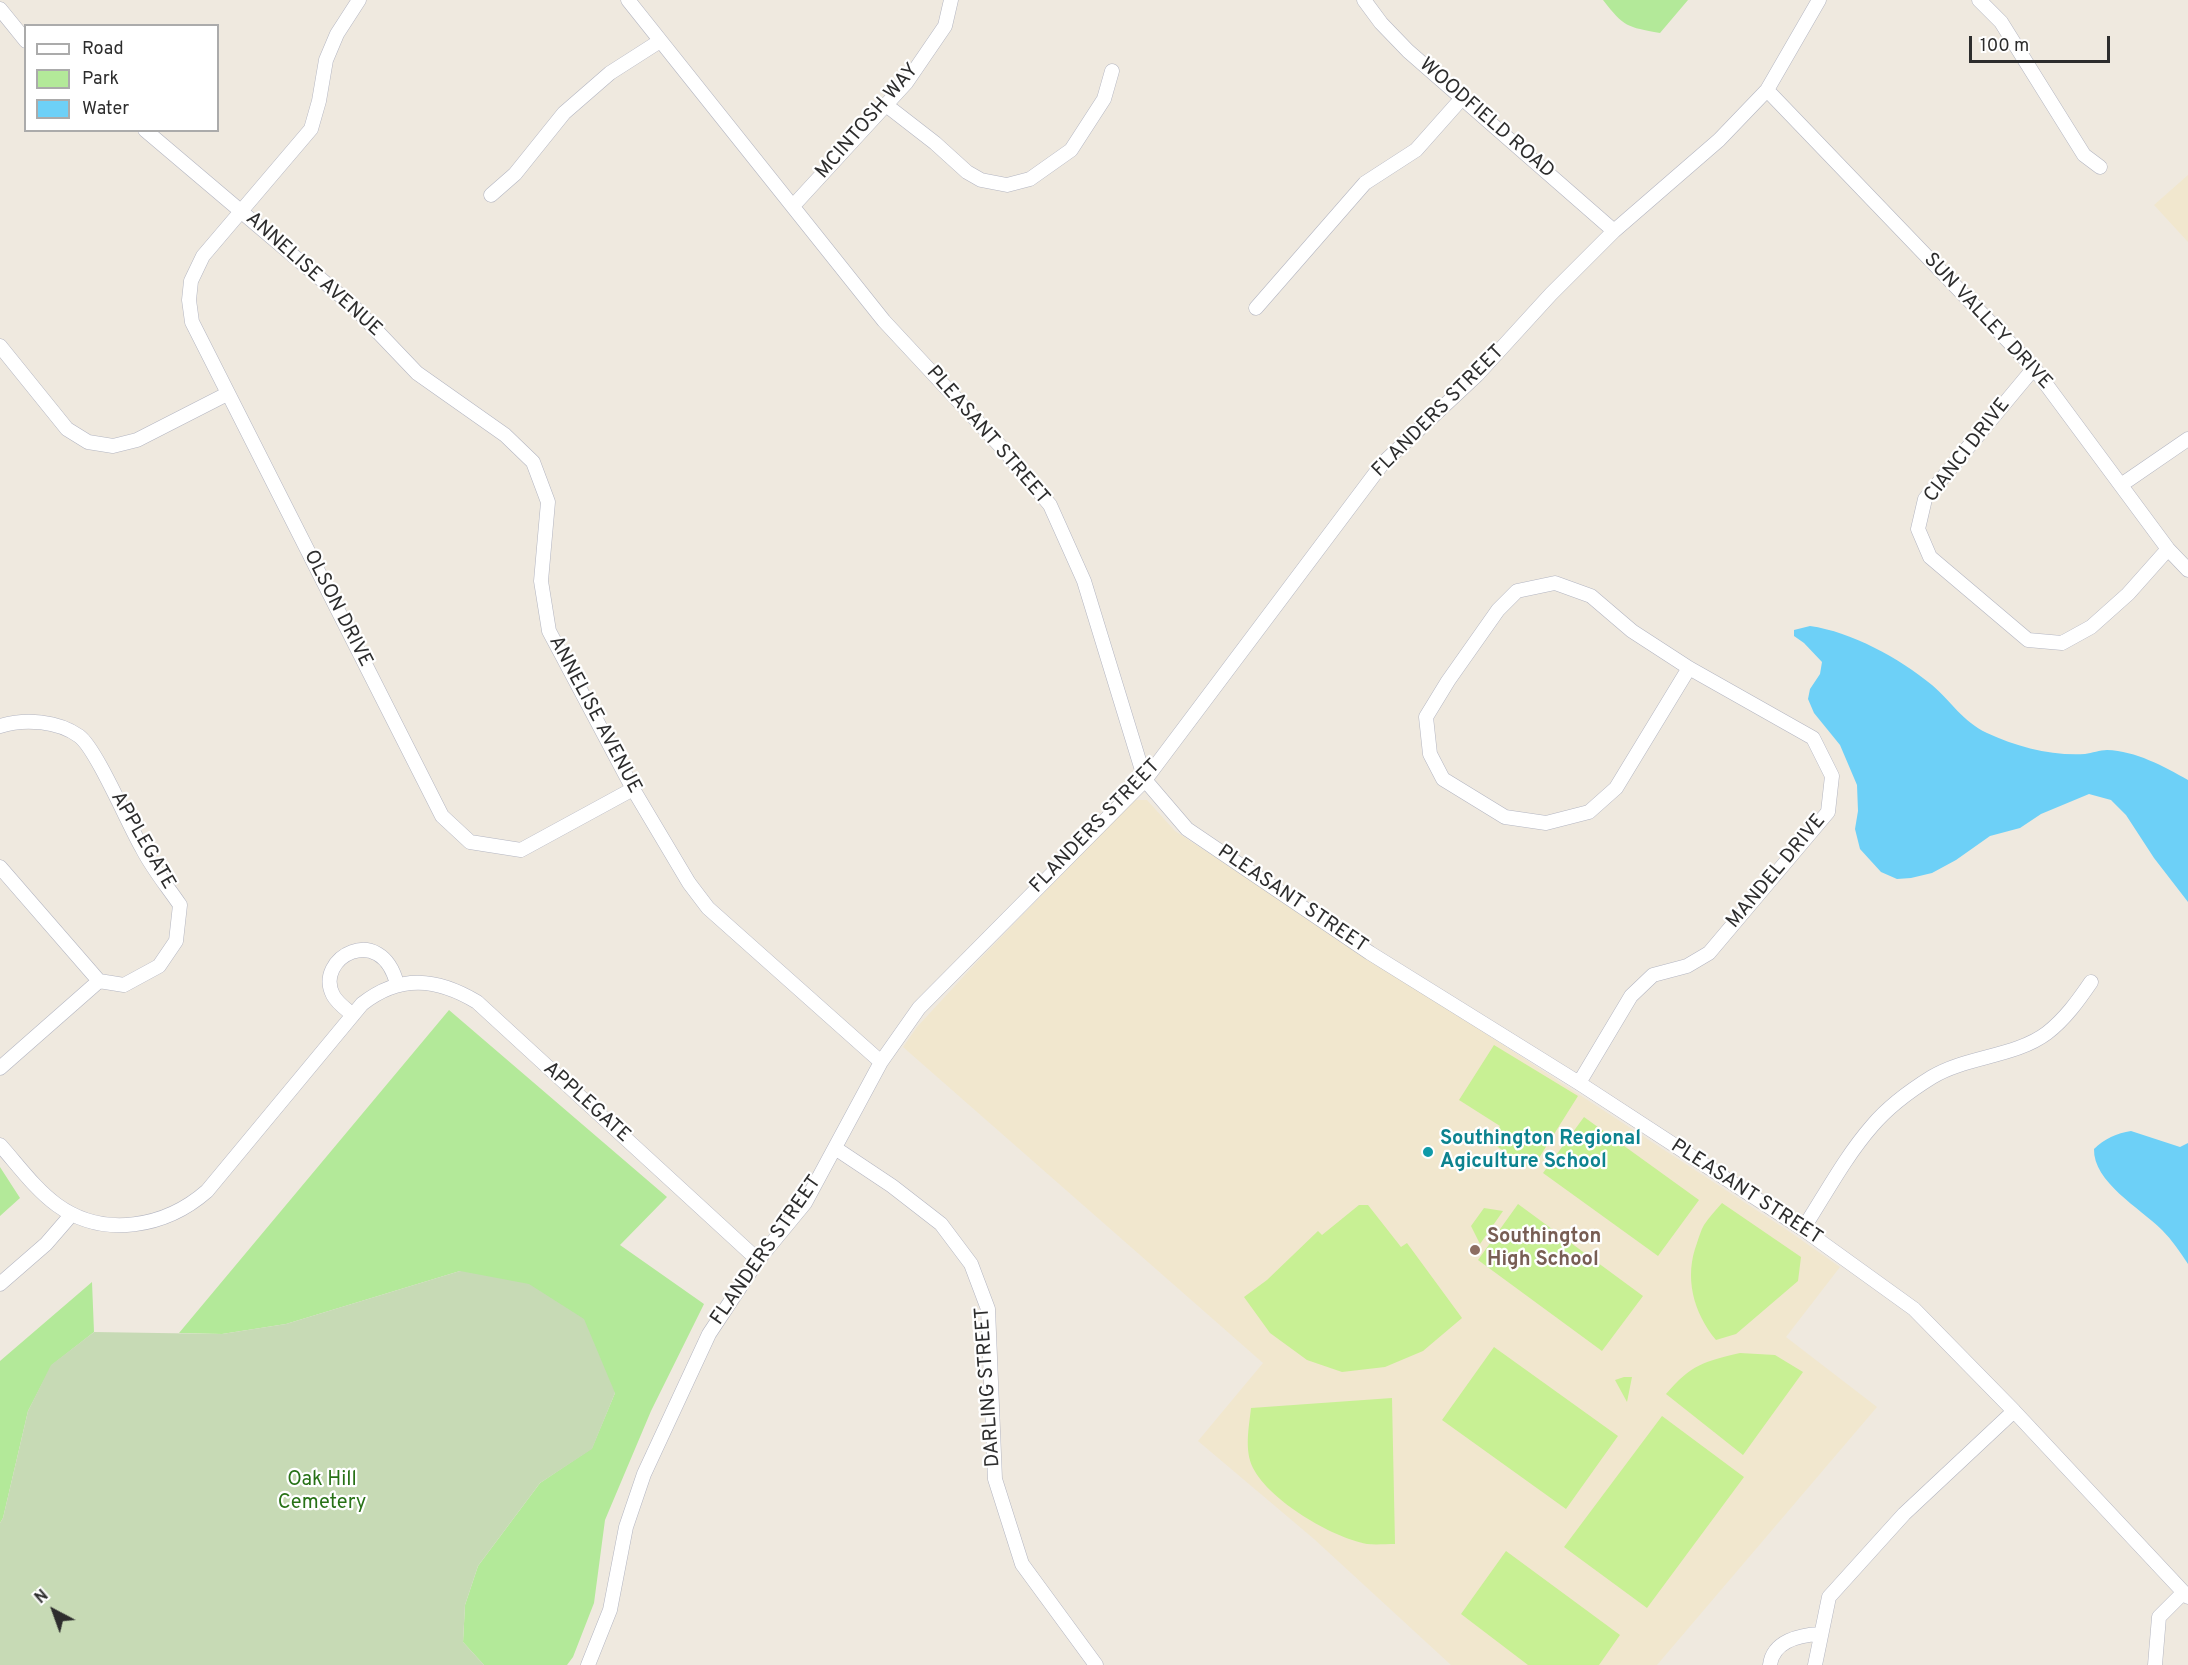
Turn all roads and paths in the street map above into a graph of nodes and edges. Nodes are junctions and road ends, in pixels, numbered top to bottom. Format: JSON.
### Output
{"nodes":[{"id":1,"x":359,"y":0,"type":"edge"},
{"id":2,"x":628,"y":0,"type":"edge"},
{"id":3,"x":951,"y":0,"type":"edge"},
{"id":4,"x":1364,"y":0,"type":"edge"},
{"id":5,"x":1819,"y":0,"type":"edge"},
{"id":6,"x":1979,"y":0,"type":"edge"},
{"id":7,"x":0,"y":9,"type":"edge"},
{"id":8,"x":24,"y":39,"type":"edge"},
{"id":9,"x":660,"y":41,"type":"junction"},
{"id":10,"x":1112,"y":71,"type":"dead end"},
{"id":11,"x":1767,"y":90,"type":"junction"},
{"id":12,"x":1462,"y":98,"type":"junction"},
{"id":13,"x":886,"y":105,"type":"junction"},
{"id":14,"x":147,"y":132,"type":"edge"},
{"id":15,"x":2100,"y":167,"type":"dead end"},
{"id":16,"x":491,"y":195,"type":"dead end"},
{"id":17,"x":793,"y":206,"type":"junction"},
{"id":18,"x":241,"y":211,"type":"junction"},
{"id":19,"x":1614,"y":231,"type":"junction"},
{"id":20,"x":1256,"y":308,"type":"dead end"},
{"id":21,"x":0,"y":346,"type":"edge"},
{"id":22,"x":2034,"y":368,"type":"junction"},
{"id":23,"x":228,"y":394,"type":"junction"},
{"id":24,"x":2188,"y":439,"type":"edge"},
{"id":25,"x":2121,"y":485,"type":"junction"},
{"id":26,"x":2168,"y":549,"type":"junction"},
{"id":27,"x":2188,"y":570,"type":"edge"},
{"id":28,"x":1689,"y":668,"type":"junction"},
{"id":29,"x":0,"y":726,"type":"edge"},
{"id":30,"x":1145,"y":780,"type":"junction"},
{"id":31,"x":633,"y":789,"type":"junction"},
{"id":32,"x":0,"y":867,"type":"edge"},
{"id":33,"x":99,"y":981,"type":"junction"},
{"id":34,"x":2091,"y":982,"type":"dead end"},
{"id":35,"x":397,"y":984,"type":"junction"},
{"id":36,"x":353,"y":1015,"type":"junction"},
{"id":37,"x":881,"y":1062,"type":"junction"},
{"id":38,"x":0,"y":1068,"type":"edge"},
{"id":39,"x":1579,"y":1083,"type":"junction"},
{"id":40,"x":0,"y":1145,"type":"edge"},
{"id":41,"x":835,"y":1148,"type":"junction"},
{"id":42,"x":72,"y":1214,"type":"junction"},
{"id":43,"x":1803,"y":1229,"type":"junction"},
{"id":44,"x":758,"y":1260,"type":"junction"},
{"id":45,"x":0,"y":1284,"type":"edge"},
{"id":46,"x":2014,"y":1411,"type":"junction"},
{"id":47,"x":2186,"y":1595,"type":"edge"},
{"id":48,"x":1820,"y":1634,"type":"junction"},
{"id":49,"x":588,"y":1665,"type":"edge"},
{"id":50,"x":1096,"y":1665,"type":"edge"},
{"id":51,"x":1770,"y":1665,"type":"edge"},
{"id":52,"x":1815,"y":1665,"type":"edge"},
{"id":53,"x":2155,"y":1665,"type":"edge"}],
"edges":[{"from":1,"to":18,"type":"street","name":"OLSON DRIVE"},
{"from":2,"to":9,"type":"street","name":"PLEASANT STREET"},
{"from":3,"to":13,"type":"street","name":"MCINTOSH WAY"},
{"from":4,"to":12,"type":"street","name":"WOODFIELD ROAD"},
{"from":5,"to":11,"type":"street","name":"FLANDERS STREET"},
{"from":6,"to":15,"type":"street"},
{"from":7,"to":8,"type":"street"},
{"from":9,"to":16,"type":"street"},
{"from":9,"to":17,"type":"street","name":"PLEASANT STREET"},
{"from":10,"to":13,"type":"street"},
{"from":11,"to":19,"type":"street","name":"FLANDERS STREET"},
{"from":11,"to":22,"type":"street","name":"SUN VALLEY DRIVE"},
{"from":12,"to":19,"type":"street","name":"WOODFIELD ROAD"},
{"from":12,"to":20,"type":"street"},
{"from":13,"to":17,"type":"street","name":"MCINTOSH WAY"},
{"from":14,"to":18,"type":"street","name":"ANNELISE AVENUE"},
{"from":17,"to":30,"type":"street","name":"PLEASANT STREET"},
{"from":18,"to":23,"type":"street","name":"OLSON DRIVE"},
{"from":18,"to":31,"type":"street","name":"ANNELISE AVENUE"},
{"from":19,"to":30,"type":"street","name":"FLANDERS STREET"},
{"from":21,"to":23,"type":"street"},
{"from":22,"to":25,"type":"street","name":"SUN VALLEY DRIVE"},
{"from":22,"to":26,"type":"street","name":"CIANCI DRIVE"},
{"from":23,"to":31,"type":"street","name":"OLSON DRIVE"},
{"from":24,"to":25,"type":"street"},
{"from":25,"to":26,"type":"street","name":"SUN VALLEY DRIVE"},
{"from":26,"to":27,"type":"street","name":"SUN VALLEY DRIVE"},
{"from":28,"to":28,"type":"street","name":"MANDEL DRIVE"},
{"from":28,"to":39,"type":"street","name":"MANDEL DRIVE"},
{"from":29,"to":33,"type":"street","name":"APPLEGATE"},
{"from":30,"to":37,"type":"street","name":"FLANDERS STREET"},
{"from":30,"to":39,"type":"street","name":"PLEASANT STREET"},
{"from":31,"to":37,"type":"street","name":"ANNELISE AVENUE"},
{"from":32,"to":33,"type":"street"},
{"from":33,"to":38,"type":"street"},
{"from":34,"to":43,"type":"street"},
{"from":35,"to":36,"type":"street","name":"APPLEGATE"},
{"from":35,"to":36,"type":"street"},
{"from":35,"to":44,"type":"street","name":"APPLEGATE"},
{"from":36,"to":42,"type":"street","name":"APPLEGATE"},
{"from":37,"to":41,"type":"street","name":"FLANDERS STREET"},
{"from":39,"to":43,"type":"street","name":"PLEASANT STREET"},
{"from":40,"to":42,"type":"street","name":"APPLEGATE"},
{"from":41,"to":44,"type":"street","name":"FLANDERS STREET"},
{"from":41,"to":50,"type":"street","name":"DARLING STREET"},
{"from":42,"to":45,"type":"street"},
{"from":43,"to":46,"type":"street","name":"PLEASANT STREET"},
{"from":44,"to":49,"type":"street","name":"FLANDERS STREET"},
{"from":46,"to":47,"type":"street","name":"PLEASANT STREET"},
{"from":46,"to":48,"type":"street"},
{"from":47,"to":53,"type":"street"},
{"from":48,"to":51,"type":"street"},
{"from":48,"to":52,"type":"street"}]}
